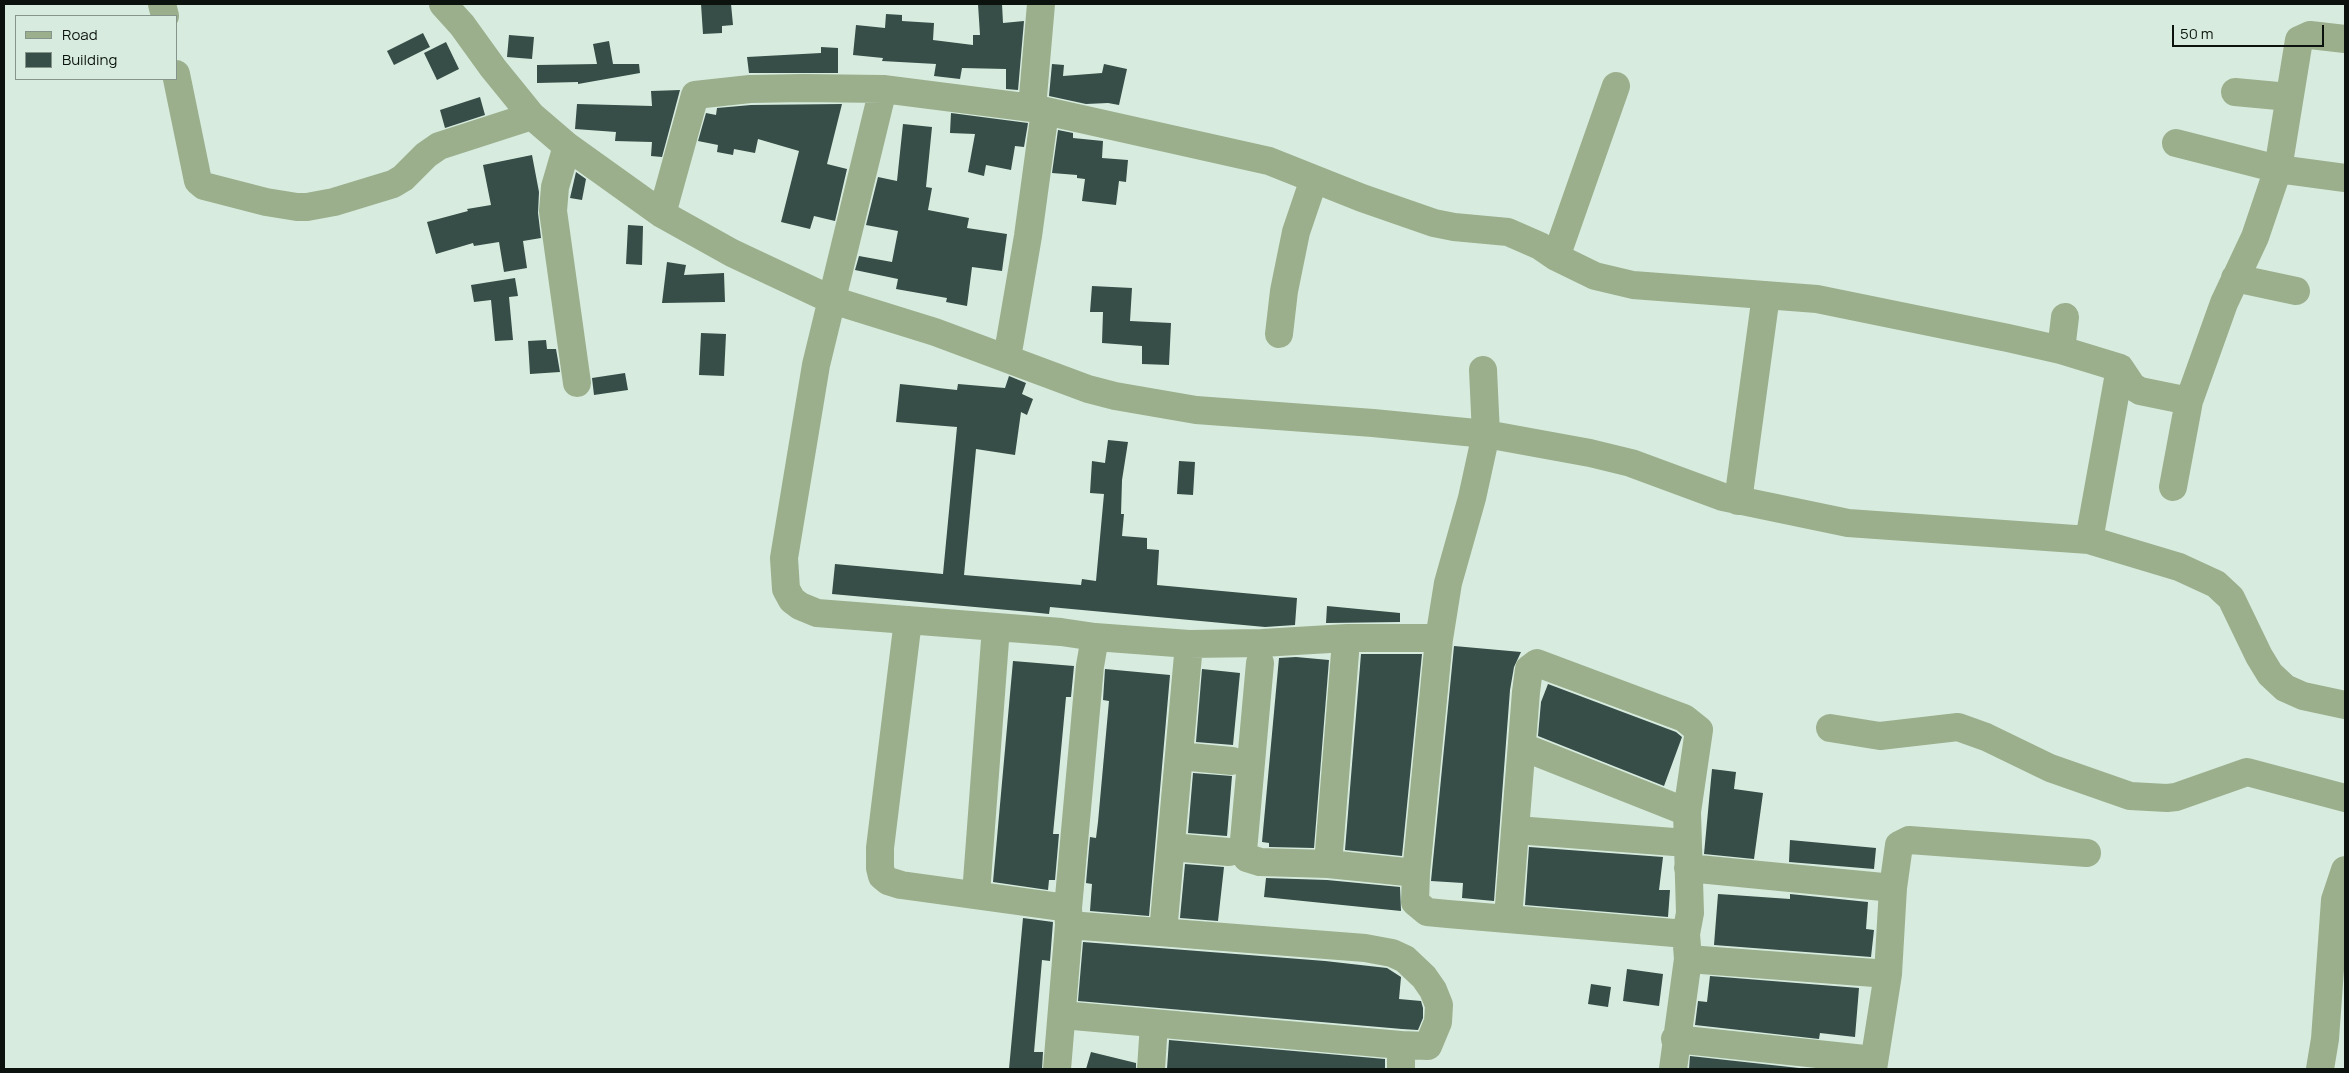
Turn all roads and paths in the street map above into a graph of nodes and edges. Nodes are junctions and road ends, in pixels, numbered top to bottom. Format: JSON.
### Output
{"nodes":[{"id":1,"x":443,"y":4,"type":"edge"},
{"id":2,"x":1041,"y":4,"type":"edge"},
{"id":3,"x":2345,"y":39,"type":"edge"},
{"id":4,"x":177,"y":80,"type":"edge"},
{"id":5,"x":1616,"y":86,"type":"dead end"},
{"id":6,"x":884,"y":89,"type":"junction"},
{"id":7,"x":2235,"y":92,"type":"dead end"},
{"id":8,"x":2289,"y":97,"type":"junction"},
{"id":9,"x":1039,"y":109,"type":"junction"},
{"id":10,"x":532,"y":116,"type":"junction"},
{"id":11,"x":2176,"y":143,"type":"dead end"},
{"id":12,"x":567,"y":146,"type":"junction"},
{"id":13,"x":2278,"y":169,"type":"junction"},
{"id":14,"x":2345,"y":178,"type":"edge"},
{"id":15,"x":1314,"y":179,"type":"junction"},
{"id":16,"x":662,"y":214,"type":"junction"},
{"id":17,"x":1556,"y":257,"type":"junction"},
{"id":18,"x":2235,"y":278,"type":"junction"},
{"id":19,"x":2296,"y":291,"type":"dead end"},
{"id":20,"x":1766,"y":295,"type":"junction"},
{"id":21,"x":832,"y":300,"type":"junction"},
{"id":22,"x":2065,"y":317,"type":"dead end"},
{"id":23,"x":1279,"y":334,"type":"dead end"},
{"id":24,"x":2061,"y":350,"type":"junction"},
{"id":25,"x":1007,"y":358,"type":"junction"},
{"id":26,"x":2120,"y":368,"type":"junction"},
{"id":27,"x":1483,"y":370,"type":"dead end"},
{"id":28,"x":577,"y":383,"type":"dead end"},
{"id":29,"x":2189,"y":401,"type":"junction"},
{"id":30,"x":1486,"y":434,"type":"junction"},
{"id":31,"x":2173,"y":487,"type":"dead end"},
{"id":32,"x":1738,"y":501,"type":"junction"},
{"id":33,"x":2089,"y":540,"type":"junction"},
{"id":34,"x":908,"y":620,"type":"junction"},
{"id":35,"x":996,"y":627,"type":"junction"},
{"id":36,"x":1095,"y":637,"type":"junction"},
{"id":37,"x":1428,"y":638,"type":"dead end"},
{"id":38,"x":1189,"y":644,"type":"junction"},
{"id":39,"x":1345,"y":653,"type":"dead end"},
{"id":40,"x":1260,"y":663,"type":"dead end"},
{"id":41,"x":2345,"y":705,"type":"edge"},
{"id":42,"x":1830,"y":728,"type":"dead end"},
{"id":43,"x":1523,"y":748,"type":"junction"},
{"id":44,"x":1179,"y":756,"type":"junction"},
{"id":45,"x":1232,"y":761,"type":"dead end"},
{"id":46,"x":2345,"y":798,"type":"edge"},
{"id":47,"x":1688,"y":812,"type":"junction"},
{"id":48,"x":1516,"y":830,"type":"junction"},
{"id":49,"x":1171,"y":847,"type":"junction"},
{"id":50,"x":1229,"y":852,"type":"dead end"},
{"id":51,"x":2087,"y":853,"type":"dead end"},
{"id":52,"x":1687,"y":856,"type":"junction"},
{"id":53,"x":1328,"y":864,"type":"junction"},
{"id":54,"x":2345,"y":870,"type":"edge"},
{"id":55,"x":1416,"y":873,"type":"junction"},
{"id":56,"x":1893,"y":888,"type":"junction"},
{"id":57,"x":976,"y":894,"type":"junction"},
{"id":58,"x":1069,"y":916,"type":"junction"},
{"id":59,"x":1508,"y":918,"type":"junction"},
{"id":60,"x":1163,"y":932,"type":"junction"},
{"id":61,"x":1687,"y":946,"type":"junction"},
{"id":62,"x":1888,"y":974,"type":"junction"},
{"id":63,"x":1062,"y":1015,"type":"junction"},
{"id":64,"x":1154,"y":1024,"type":"junction"},
{"id":65,"x":1675,"y":1040,"type":"junction"},
{"id":66,"x":1401,"y":1057,"type":"edge"},
{"id":67,"x":1874,"y":1065,"type":"edge"},
{"id":68,"x":1057,"y":1069,"type":"edge"},
{"id":69,"x":1151,"y":1069,"type":"edge"},
{"id":70,"x":1673,"y":1069,"type":"edge"},
{"id":71,"x":2320,"y":1069,"type":"edge"}],
"edges":[{"from":1,"to":10,"type":"street"},
{"from":2,"to":9,"type":"street"},
{"from":3,"to":8,"type":"street"},
{"from":4,"to":10,"type":"street"},
{"from":5,"to":17,"type":"street"},
{"from":6,"to":9,"type":"street"},
{"from":6,"to":16,"type":"street"},
{"from":6,"to":21,"type":"street"},
{"from":7,"to":8,"type":"street"},
{"from":8,"to":13,"type":"street"},
{"from":9,"to":15,"type":"street"},
{"from":9,"to":25,"type":"street"},
{"from":10,"to":12,"type":"street"},
{"from":11,"to":13,"type":"street"},
{"from":12,"to":16,"type":"street"},
{"from":12,"to":28,"type":"street"},
{"from":13,"to":14,"type":"street"},
{"from":13,"to":18,"type":"street"},
{"from":15,"to":17,"type":"street"},
{"from":15,"to":23,"type":"street"},
{"from":16,"to":21,"type":"street"},
{"from":17,"to":20,"type":"street"},
{"from":18,"to":19,"type":"street"},
{"from":18,"to":29,"type":"street"},
{"from":20,"to":24,"type":"street"},
{"from":20,"to":32,"type":"street"},
{"from":21,"to":25,"type":"street"},
{"from":21,"to":34,"type":"street"},
{"from":22,"to":24,"type":"street"},
{"from":24,"to":26,"type":"street"},
{"from":25,"to":30,"type":"street"},
{"from":26,"to":29,"type":"street"},
{"from":26,"to":33,"type":"street"},
{"from":27,"to":30,"type":"street"},
{"from":29,"to":31,"type":"street"},
{"from":30,"to":32,"type":"street"},
{"from":30,"to":55,"type":"street"},
{"from":32,"to":33,"type":"street"},
{"from":33,"to":41,"type":"street"},
{"from":34,"to":35,"type":"street"},
{"from":34,"to":57,"type":"street"},
{"from":35,"to":36,"type":"street"},
{"from":35,"to":57,"type":"street"},
{"from":36,"to":38,"type":"street"},
{"from":36,"to":58,"type":"street"},
{"from":37,"to":38,"type":"street"},
{"from":38,"to":44,"type":"street"},
{"from":39,"to":53,"type":"street"},
{"from":40,"to":53,"type":"street"},
{"from":42,"to":46,"type":"street"},
{"from":43,"to":47,"type":"street"},
{"from":43,"to":47,"type":"street"},
{"from":43,"to":48,"type":"street"},
{"from":44,"to":45,"type":"street"},
{"from":44,"to":49,"type":"street"},
{"from":47,"to":52,"type":"street"},
{"from":48,"to":52,"type":"street"},
{"from":48,"to":59,"type":"street"},
{"from":49,"to":50,"type":"street"},
{"from":49,"to":60,"type":"street"},
{"from":51,"to":56,"type":"street"},
{"from":52,"to":56,"type":"street"},
{"from":52,"to":61,"type":"street"},
{"from":53,"to":55,"type":"street"},
{"from":54,"to":71,"type":"street"},
{"from":55,"to":59,"type":"street"},
{"from":56,"to":62,"type":"street"},
{"from":57,"to":58,"type":"street"},
{"from":58,"to":60,"type":"street"},
{"from":58,"to":63,"type":"street"},
{"from":59,"to":61,"type":"street"},
{"from":60,"to":66,"type":"street"},
{"from":61,"to":62,"type":"street"},
{"from":61,"to":65,"type":"street"},
{"from":62,"to":67,"type":"street"},
{"from":63,"to":64,"type":"street"},
{"from":63,"to":68,"type":"street"},
{"from":64,"to":66,"type":"street"},
{"from":64,"to":69,"type":"street"},
{"from":65,"to":67,"type":"street"},
{"from":65,"to":70,"type":"street"}]}
